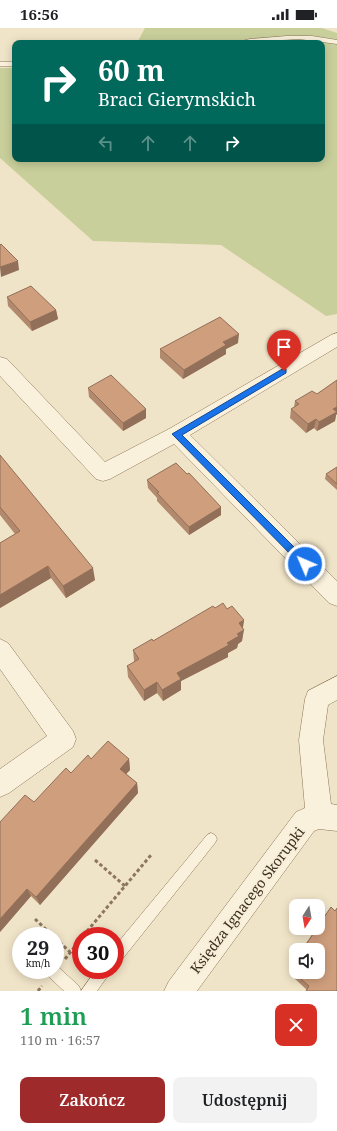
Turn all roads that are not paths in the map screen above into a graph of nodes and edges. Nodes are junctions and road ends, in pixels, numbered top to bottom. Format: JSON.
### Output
{"nodes":[{"id":1,"x":258,"y":40,"type":"edge"},
{"id":2,"x":337,"y":42,"type":"edge"},
{"id":3,"x":0,"y":64,"type":"edge"},
{"id":4,"x":12,"y":64,"type":"edge"},
{"id":5,"x":337,"y":339,"type":"edge"},
{"id":6,"x":0,"y":364,"type":"edge"},
{"id":7,"x":176,"y":434,"type":"junction"},
{"id":8,"x":337,"y":596,"type":"edge"},
{"id":9,"x":0,"y":650,"type":"edge"},
{"id":10,"x":337,"y":687,"type":"edge"},
{"id":11,"x":0,"y":784,"type":"edge"},
{"id":12,"x":328,"y":817,"type":"edge"},
{"id":13,"x":211,"y":839,"type":"dead end"},
{"id":14,"x":124,"y":946,"type":"edge"},
{"id":15,"x":61,"y":979,"type":"edge"},
{"id":16,"x":98,"y":979,"type":"edge"},
{"id":17,"x":74,"y":991,"type":"edge"},
{"id":18,"x":88,"y":991,"type":"edge"},
{"id":19,"x":179,"y":991,"type":"edge"}],
"edges":[{"from":1,"to":2,"type":"lane"},
{"from":3,"to":4,"type":"lane"},
{"from":5,"to":7,"type":"street"},
{"from":6,"to":7,"type":"street"},
{"from":7,"to":8,"type":"street"},
{"from":9,"to":11,"type":"street"},
{"from":10,"to":12,"type":"street"},
{"from":12,"to":19,"type":"street","name":"Księdza Ignacego Skorupki"},
{"from":13,"to":14,"type":"lane"},
{"from":15,"to":17,"type":"lane"},
{"from":16,"to":18,"type":"lane"}]}
